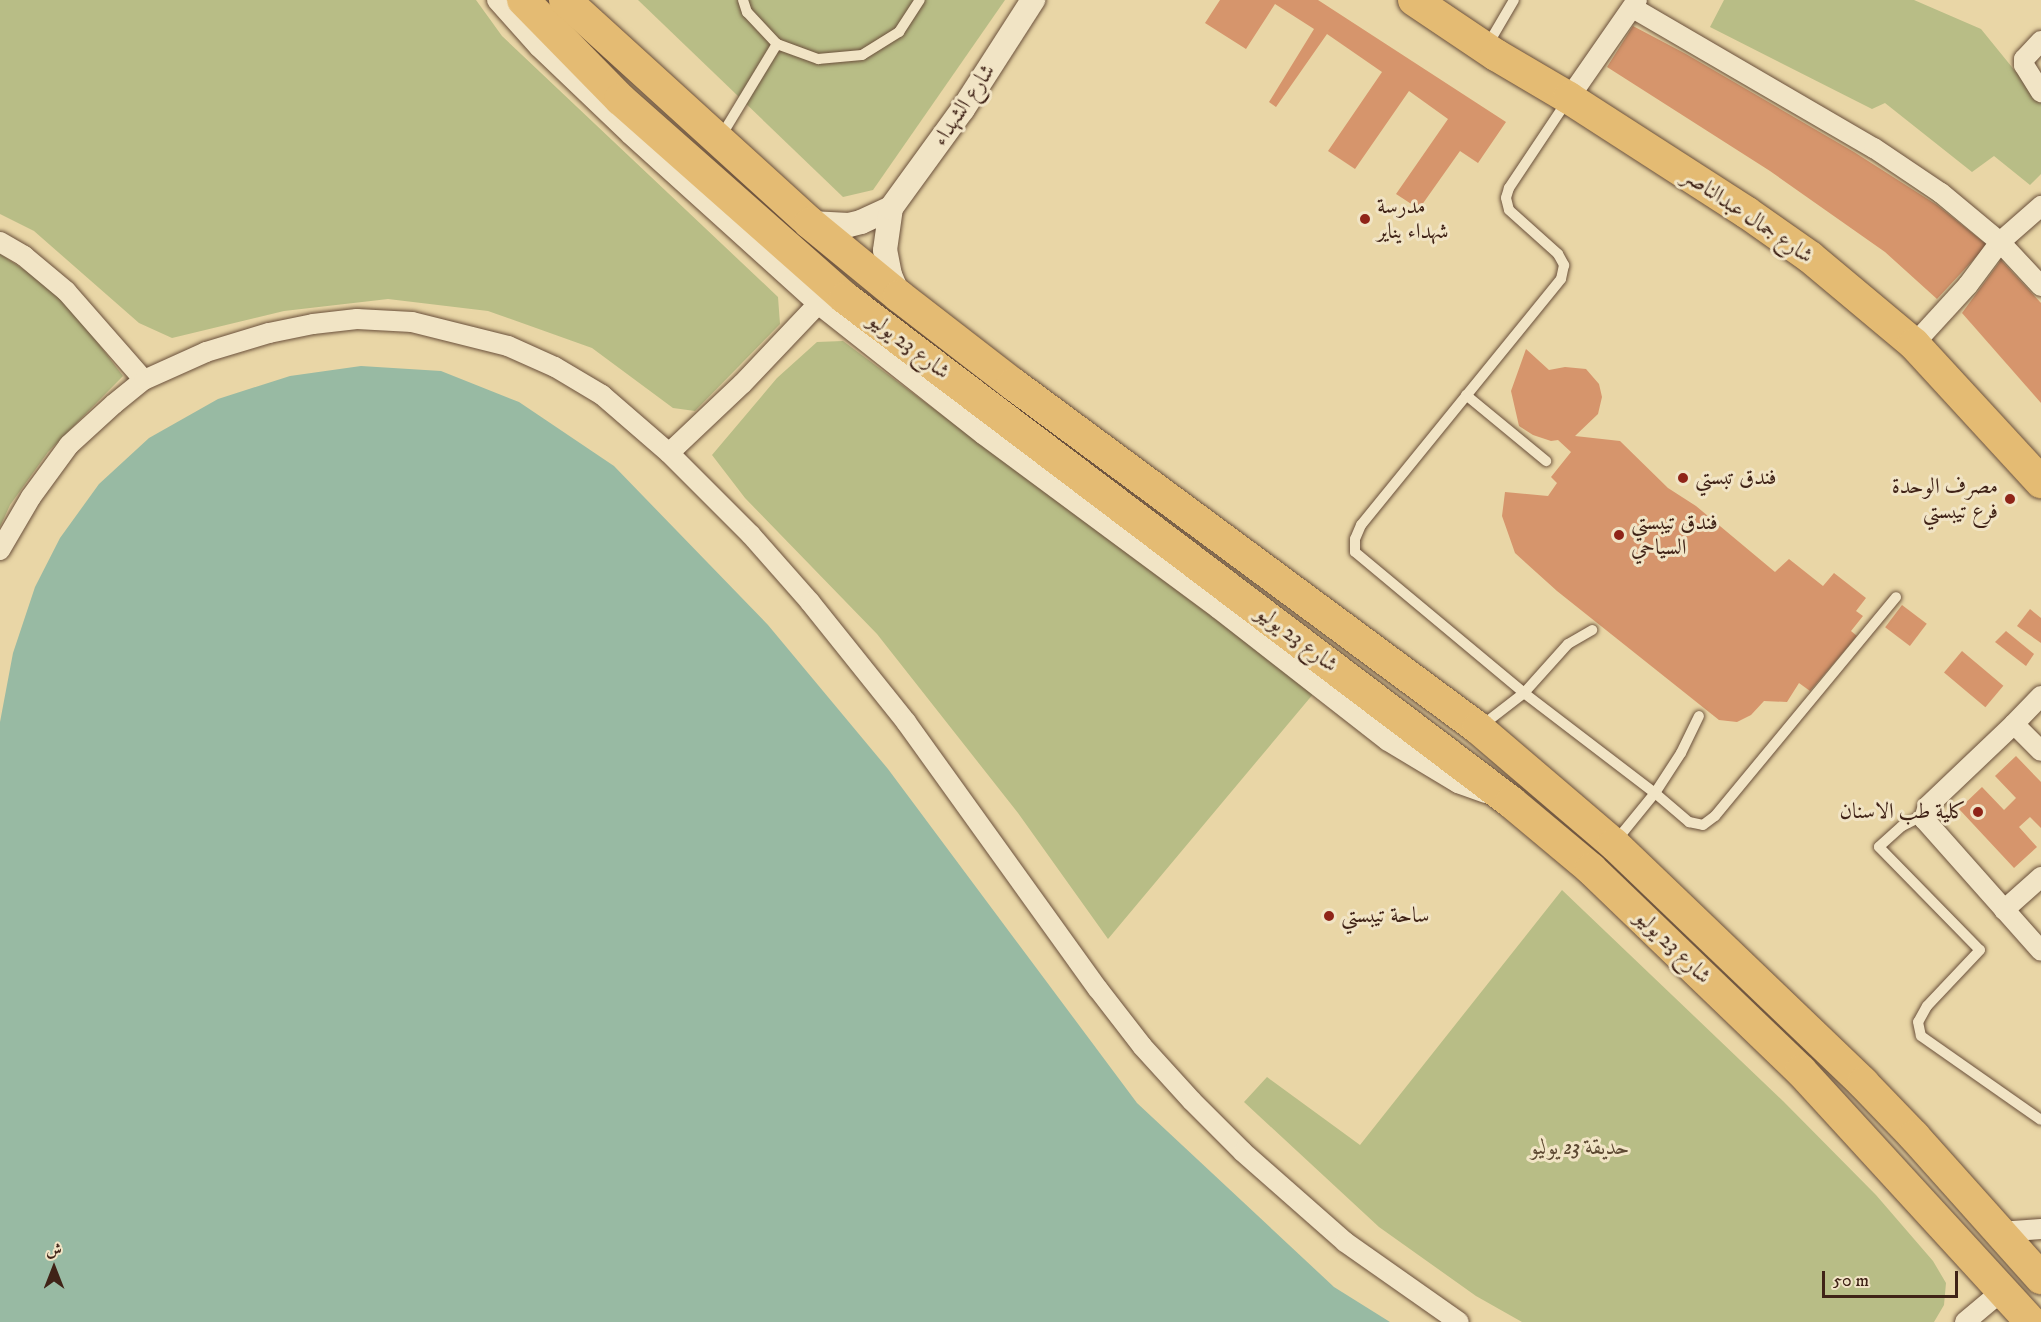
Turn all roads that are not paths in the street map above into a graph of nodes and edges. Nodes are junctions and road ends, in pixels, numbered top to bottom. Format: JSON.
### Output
{"nodes":[{"id":1,"x":497,"y":0,"type":"edge"},
{"id":2,"x":523,"y":0,"type":"edge"},
{"id":3,"x":565,"y":0,"type":"edge"},
{"id":4,"x":743,"y":0,"type":"edge"},
{"id":5,"x":920,"y":0,"type":"edge"},
{"id":6,"x":1033,"y":0,"type":"edge"},
{"id":7,"x":1414,"y":0,"type":"edge"},
{"id":8,"x":1514,"y":0,"type":"edge"},
{"id":9,"x":1635,"y":4,"type":"edge"},
{"id":10,"x":2041,"y":41,"type":"edge"},
{"id":11,"x":777,"y":44,"type":"junction"},
{"id":12,"x":1486,"y":48,"type":"junction"},
{"id":13,"x":2041,"y":92,"type":"edge"},
{"id":14,"x":1569,"y":98,"type":"junction"},
{"id":15,"x":718,"y":141,"type":"junction"},
{"id":16,"x":2041,"y":206,"type":"edge"},
{"id":17,"x":891,"y":208,"type":"junction"},
{"id":18,"x":810,"y":223,"type":"junction"},
{"id":19,"x":0,"y":242,"type":"edge"},
{"id":20,"x":2000,"y":242,"type":"junction"},
{"id":21,"x":2041,"y":286,"type":"edge"},
{"id":22,"x":899,"y":296,"type":"junction"},
{"id":23,"x":818,"y":304,"type":"junction"},
{"id":24,"x":1914,"y":344,"type":"junction"},
{"id":25,"x":144,"y":380,"type":"junction"},
{"id":26,"x":1466,"y":395,"type":"junction"},
{"id":27,"x":979,"y":414,"type":"junction"},
{"id":28,"x":669,"y":453,"type":"junction"},
{"id":29,"x":1546,"y":461,"type":"dead end"},
{"id":30,"x":2041,"y":482,"type":"edge"},
{"id":31,"x":0,"y":550,"type":"edge"},
{"id":32,"x":1896,"y":597,"type":"dead end"},
{"id":33,"x":1592,"y":630,"type":"dead end"},
{"id":34,"x":1524,"y":693,"type":"junction"},
{"id":35,"x":2041,"y":696,"type":"edge"},
{"id":36,"x":1700,"y":716,"type":"dead end"},
{"id":37,"x":2014,"y":724,"type":"junction"},
{"id":38,"x":1478,"y":728,"type":"junction"},
{"id":39,"x":2041,"y":751,"type":"edge"},
{"id":40,"x":1655,"y":793,"type":"junction"},
{"id":41,"x":1924,"y":815,"type":"junction"},
{"id":42,"x":1614,"y":844,"type":"junction"},
{"id":43,"x":1591,"y":869,"type":"junction"},
{"id":44,"x":2041,"y":878,"type":"edge"},
{"id":45,"x":2004,"y":910,"type":"junction"},
{"id":46,"x":2041,"y":951,"type":"edge"},
{"id":47,"x":2041,"y":1120,"type":"edge"},
{"id":48,"x":2041,"y":1229,"type":"edge"},
{"id":49,"x":2000,"y":1232,"type":"junction"},
{"id":50,"x":2041,"y":1278,"type":"edge"},
{"id":51,"x":2003,"y":1290,"type":"junction"},
{"id":52,"x":1459,"y":1322,"type":"edge"},
{"id":53,"x":1965,"y":1322,"type":"edge"},
{"id":54,"x":2031,"y":1322,"type":"edge"}],
"edges":[{"from":1,"to":23,"type":"street"},
{"from":2,"to":27,"type":"main road","name":"شارع 23 يوليو"},
{"from":3,"to":15,"type":"main road","name":"شارع 23 يوليو"},
{"from":4,"to":11,"type":"lane"},
{"from":5,"to":11,"type":"lane"},
{"from":6,"to":17,"type":"street","name":"شارع الشهداء"},
{"from":7,"to":12,"type":"main road","name":"شارع جمال عبدالناصر"},
{"from":8,"to":12,"type":"lane"},
{"from":9,"to":14,"type":"street"},
{"from":9,"to":20,"type":"street"},
{"from":10,"to":13,"type":"street"},
{"from":11,"to":15,"type":"lane"},
{"from":12,"to":14,"type":"main road","name":"شارع جمال عبدالناصر"},
{"from":14,"to":24,"type":"main road","name":"شارع جمال عبدالناصر"},
{"from":14,"to":26,"type":"lane"},
{"from":15,"to":18,"type":"main road","name":"شارع 23 يوليو"},
{"from":16,"to":20,"type":"street"},
{"from":17,"to":18,"type":"street","name":"شارع الشهداء"},
{"from":17,"to":22,"type":"street","name":"شارع الشهداء"},
{"from":18,"to":22,"type":"main road","name":"شارع 23 يوليو"},
{"from":19,"to":25,"type":"street"},
{"from":20,"to":21,"type":"street"},
{"from":20,"to":24,"type":"street"},
{"from":22,"to":38,"type":"main road","name":"شارع 23 يوليو"},
{"from":23,"to":27,"type":"street"},
{"from":23,"to":28,"type":"street"},
{"from":24,"to":30,"type":"main road","name":"شارع جمال عبدالناصر"},
{"from":25,"to":28,"type":"street"},
{"from":25,"to":31,"type":"street"},
{"from":26,"to":29,"type":"lane"},
{"from":26,"to":34,"type":"lane"},
{"from":27,"to":43,"type":"main road","name":"شارع 23 يوليو"},
{"from":28,"to":52,"type":"street"},
{"from":32,"to":40,"type":"lane"},
{"from":33,"to":34,"type":"lane"},
{"from":34,"to":38,"type":"lane"},
{"from":34,"to":40,"type":"lane"},
{"from":35,"to":37,"type":"street"},
{"from":36,"to":40,"type":"lane"},
{"from":37,"to":39,"type":"street"},
{"from":37,"to":41,"type":"street"},
{"from":38,"to":42,"type":"main road","name":"شارع 23 يوليو"},
{"from":40,"to":42,"type":"lane"},
{"from":41,"to":45,"type":"street"},
{"from":41,"to":47,"type":"lane"},
{"from":42,"to":43,"type":"main road"},
{"from":42,"to":49,"type":"main road","name":"شارع 23 يوليو"},
{"from":43,"to":51,"type":"main road","name":"شارع 23 يوليو"},
{"from":44,"to":45,"type":"street"},
{"from":45,"to":46,"type":"street"},
{"from":48,"to":49,"type":"street"},
{"from":49,"to":50,"type":"main road","name":"شارع 23 يوليو"},
{"from":51,"to":53,"type":"street"},
{"from":51,"to":54,"type":"main road","name":"شارع 23 يوليو"}]}
